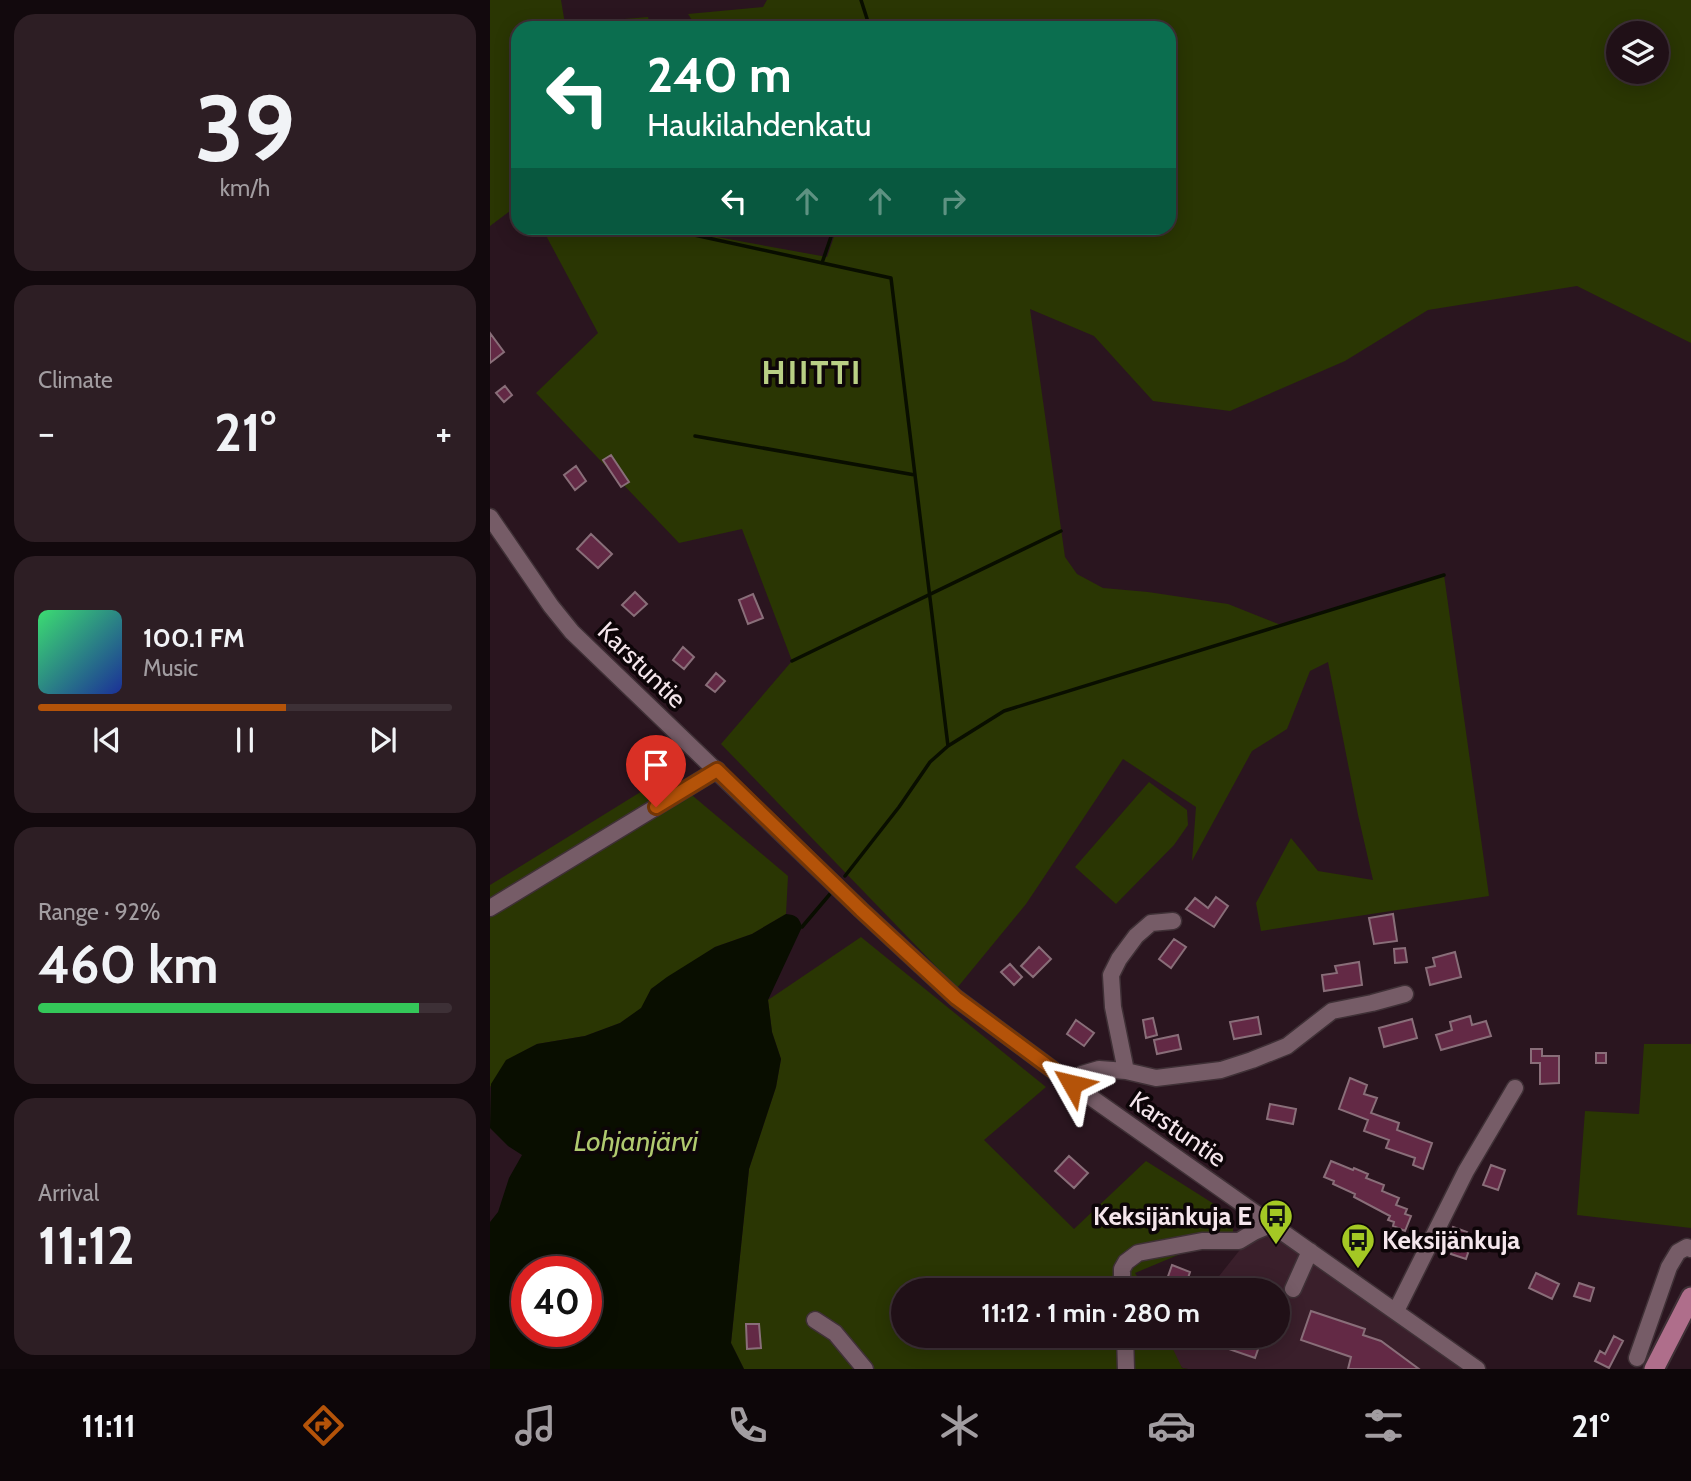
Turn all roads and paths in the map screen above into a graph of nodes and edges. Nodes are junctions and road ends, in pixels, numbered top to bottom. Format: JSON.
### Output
{"nodes":[{"id":1,"x":490,"y":517,"type":"edge"},
{"id":2,"x":717,"y":770,"type":"junction"},
{"id":3,"x":490,"y":908,"type":"edge"},
{"id":4,"x":1173,"y":921,"type":"dead end"},
{"id":5,"x":1405,"y":994,"type":"dead end"},
{"id":6,"x":1126,"y":1071,"type":"junction"},
{"id":7,"x":1072,"y":1084,"type":"junction"},
{"id":8,"x":1515,"y":1088,"type":"dead end"},
{"id":9,"x":1273,"y":1224,"type":"junction"},
{"id":10,"x":1691,"y":1249,"type":"edge"},
{"id":11,"x":1310,"y":1251,"type":"junction"},
{"id":12,"x":1122,"y":1278,"type":"edge"},
{"id":13,"x":1293,"y":1289,"type":"dead end"},
{"id":14,"x":1691,"y":1297,"type":"edge"},
{"id":15,"x":1396,"y":1311,"type":"junction"},
{"id":16,"x":815,"y":1320,"type":"dead end"},
{"id":17,"x":1125,"y":1348,"type":"edge"},
{"id":18,"x":1637,"y":1358,"type":"dead end"},
{"id":19,"x":865,"y":1369,"type":"edge"},
{"id":20,"x":1126,"y":1369,"type":"edge"},
{"id":21,"x":1477,"y":1369,"type":"edge"},
{"id":22,"x":1654,"y":1369,"type":"edge"}],
"edges":[{"from":1,"to":2,"type":"street","name":"Karstuntie"},
{"from":2,"to":3,"type":"street"},
{"from":2,"to":7,"type":"street","name":"Karstuntie"},
{"from":4,"to":6,"type":"street"},
{"from":5,"to":6,"type":"street"},
{"from":6,"to":7,"type":"street"},
{"from":7,"to":9,"type":"street","name":"Karstuntie"},
{"from":8,"to":15,"type":"street"},
{"from":9,"to":11,"type":"street","name":"Karstuntie"},
{"from":9,"to":12,"type":"street"},
{"from":10,"to":18,"type":"street"},
{"from":11,"to":13,"type":"street"},
{"from":11,"to":15,"type":"street","name":"Karstuntie"},
{"from":14,"to":22,"type":"main road"},
{"from":15,"to":21,"type":"street","name":"Karstuntie"},
{"from":16,"to":19,"type":"street"},
{"from":17,"to":20,"type":"street"}]}
